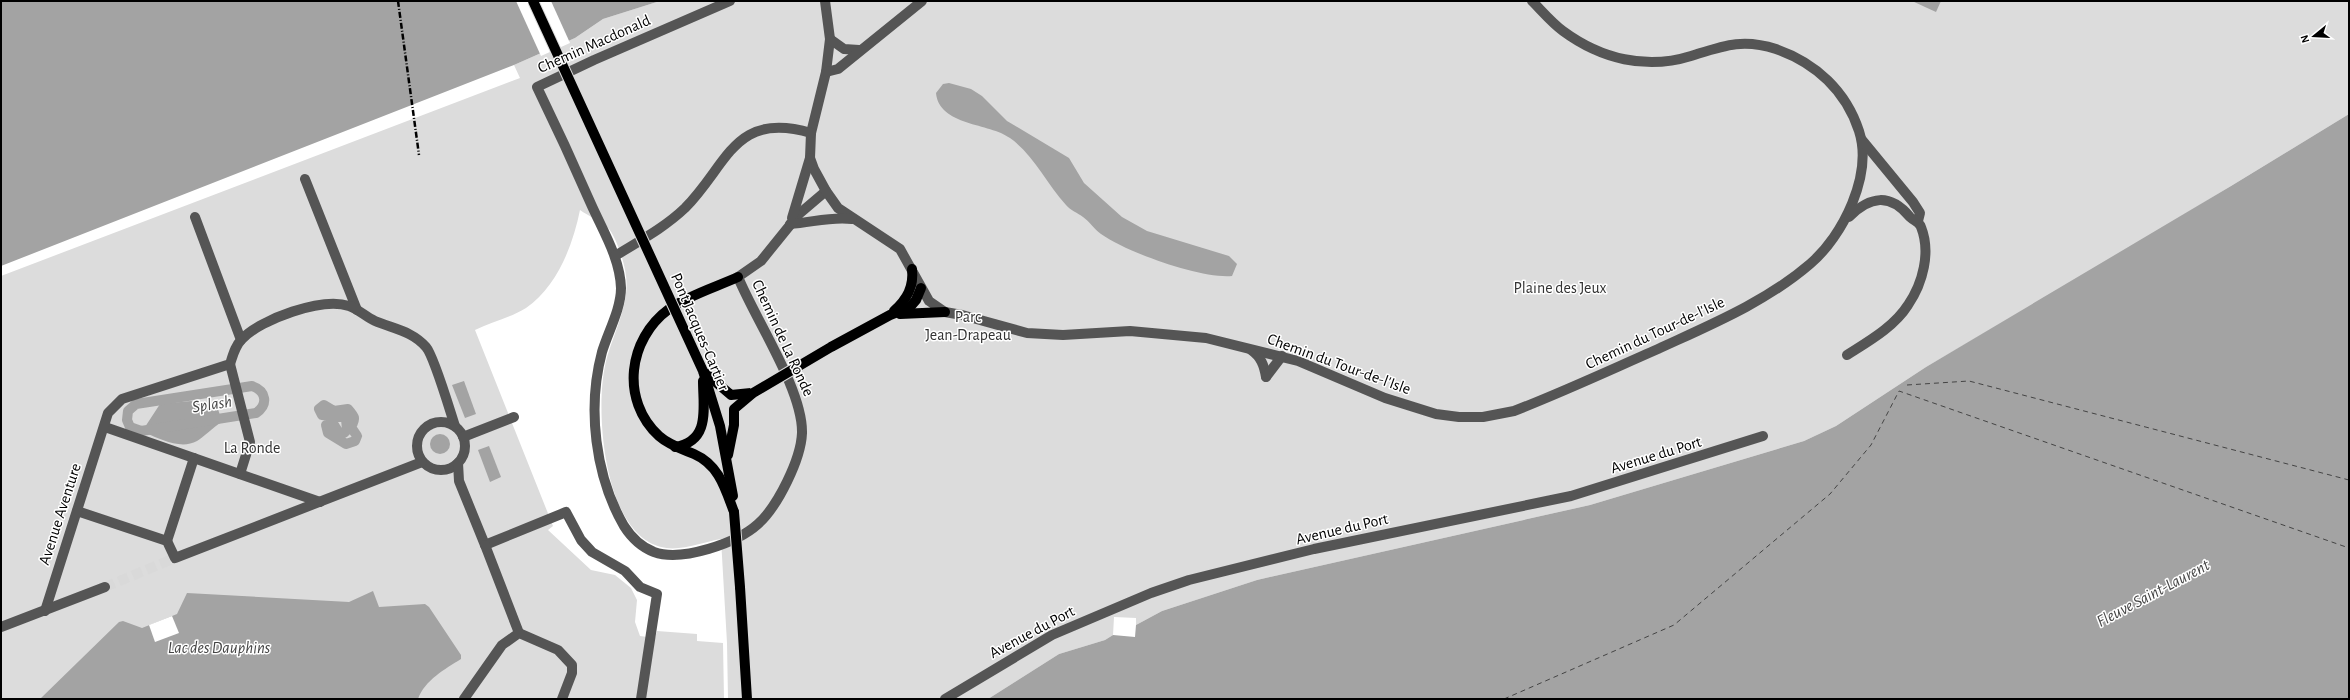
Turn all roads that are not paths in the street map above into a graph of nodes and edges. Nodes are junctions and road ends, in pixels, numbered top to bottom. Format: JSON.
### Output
{"nodes":[{"id":1,"x":533,"y":1,"type":"edge"},
{"id":2,"x":730,"y":1,"type":"edge"},
{"id":3,"x":825,"y":1,"type":"edge"},
{"id":4,"x":922,"y":1,"type":"edge"},
{"id":5,"x":1532,"y":1,"type":"edge"},
{"id":6,"x":830,"y":39,"type":"junction"},
{"id":7,"x":859,"y":50,"type":"junction"},
{"id":8,"x":826,"y":72,"type":"junction"},
{"id":9,"x":537,"y":87,"type":"joint"},
{"id":10,"x":811,"y":133,"type":"junction"},
{"id":11,"x":1862,"y":140,"type":"junction"},
{"id":12,"x":810,"y":158,"type":"junction"},
{"id":13,"x":304,"y":178,"type":"dead end"},
{"id":14,"x":826,"y":191,"type":"junction"},
{"id":15,"x":195,"y":217,"type":"dead end"},
{"id":16,"x":854,"y":219,"type":"junction"},
{"id":17,"x":1847,"y":219,"type":"junction"},
{"id":18,"x":1918,"y":221,"type":"junction"},
{"id":19,"x":790,"y":224,"type":"junction"},
{"id":20,"x":900,"y":249,"type":"junction"},
{"id":21,"x":614,"y":256,"type":"junction"},
{"id":22,"x":912,"y":269,"type":"junction"},
{"id":23,"x":738,"y":277,"type":"junction"},
{"id":24,"x":921,"y":288,"type":"junction"},
{"id":25,"x":357,"y":310,"type":"junction"},
{"id":26,"x":946,"y":312,"type":"junction"},
{"id":27,"x":890,"y":315,"type":"junction"},
{"id":28,"x":241,"y":340,"type":"junction"},
{"id":29,"x":1250,"y":348,"type":"junction"},
{"id":30,"x":1847,"y":355,"type":"dead end"},
{"id":31,"x":1282,"y":356,"type":"junction"},
{"id":32,"x":230,"y":364,"type":"junction"},
{"id":33,"x":703,"y":371,"type":"junction"},
{"id":34,"x":753,"y":392,"type":"junction"},
{"id":35,"x":514,"y":417,"type":"dead end"},
{"id":36,"x":455,"y":426,"type":"junction"},
{"id":37,"x":105,"y":427,"type":"junction"},
{"id":38,"x":1763,"y":436,"type":"dead end"},
{"id":39,"x":463,"y":437,"type":"junction"},
{"id":40,"x":675,"y":447,"type":"junction"},
{"id":41,"x":194,"y":458,"type":"junction"},
{"id":42,"x":727,"y":460,"type":"junction"},
{"id":43,"x":422,"y":462,"type":"junction"},
{"id":44,"x":458,"y":463,"type":"junction"},
{"id":45,"x":240,"y":474,"type":"junction"},
{"id":46,"x":320,"y":502,"type":"junction"},
{"id":47,"x":77,"y":511,"type":"junction"},
{"id":48,"x":734,"y":512,"type":"junction"},
{"id":49,"x":167,"y":541,"type":"junction"},
{"id":50,"x":485,"y":545,"type":"junction"},
{"id":51,"x":105,"y":587,"type":"tunnel mouth"},
{"id":52,"x":45,"y":611,"type":"junction"},
{"id":53,"x":1,"y":627,"type":"edge"},
{"id":54,"x":519,"y":633,"type":"junction"},
{"id":55,"x":464,"y":699,"type":"edge"},
{"id":56,"x":562,"y":699,"type":"edge"},
{"id":57,"x":641,"y":699,"type":"edge"},
{"id":58,"x":747,"y":699,"type":"edge"},
{"id":59,"x":945,"y":699,"type":"edge"}],
"edges":[{"from":1,"to":33,"type":"main road","name":"Pont Jacques-Cartier","bridge":true},
{"from":2,"to":9,"type":"street","name":"Chemin Macdonald"},
{"from":3,"to":6,"type":"street"},
{"from":4,"to":7,"type":"street"},
{"from":5,"to":11,"type":"street","name":"Chemin du Tour-de-l'Isle"},
{"from":6,"to":7,"type":"street"},
{"from":6,"to":8,"type":"street"},
{"from":7,"to":8,"type":"street"},
{"from":8,"to":10,"type":"street","name":"Chemin du Tour-de-l'Isle"},
{"from":9,"to":21,"type":"street","name":"Chemin de La Ronde"},
{"from":10,"to":12,"type":"street","name":"Chemin du Tour-de-l'Isle"},
{"from":10,"to":21,"type":"street"},
{"from":11,"to":17,"type":"street","name":"Chemin du Tour-de-l'Isle"},
{"from":11,"to":18,"type":"street","name":"Chemin du Tour-de-l'Isle"},
{"from":12,"to":14,"type":"street","name":"Chemin du Tour-de-l'Isle"},
{"from":12,"to":19,"type":"street"},
{"from":13,"to":25,"type":"street"},
{"from":14,"to":16,"type":"street","name":"Chemin du Tour-de-l'Isle"},
{"from":14,"to":19,"type":"street","name":"Chemin de La Ronde"},
{"from":15,"to":28,"type":"street"},
{"from":16,"to":19,"type":"street"},
{"from":16,"to":20,"type":"street","name":"Chemin du Tour-de-l'Isle"},
{"from":17,"to":18,"type":"street","name":"Chemin du Tour-de-l'Isle"},
{"from":17,"to":31,"type":"street","name":"Chemin du Tour-de-l'Isle"},
{"from":18,"to":30,"type":"street","name":"Chemin du Tour-de-l'Isle"},
{"from":19,"to":23,"type":"street","name":"Chemin de La Ronde"},
{"from":20,"to":22,"type":"street","name":"Chemin du Tour-de-l'Isle"},
{"from":20,"to":24,"type":"street"},
{"from":21,"to":23,"type":"street","name":"Chemin de La Ronde"},
{"from":22,"to":24,"type":"street","name":"Chemin du Tour-de-l'Isle"},
{"from":22,"to":27,"type":"main road"},
{"from":23,"to":40,"type":"main road"},
{"from":24,"to":26,"type":"street","name":"Chemin du Tour-de-l'Isle"},
{"from":24,"to":27,"type":"main road"},
{"from":25,"to":28,"type":"street"},
{"from":25,"to":36,"type":"street"},
{"from":26,"to":27,"type":"main road"},
{"from":26,"to":29,"type":"street","name":"Chemin du Tour-de-l'Isle"},
{"from":27,"to":34,"type":"main road","bridge":true},
{"from":28,"to":32,"type":"street"},
{"from":29,"to":31,"type":"street","name":"Chemin du Tour-de-l'Isle"},
{"from":29,"to":31,"type":"street"},
{"from":32,"to":37,"type":"street","name":"Avenue Aventure"},
{"from":32,"to":45,"type":"street"},
{"from":33,"to":34,"type":"main road"},
{"from":33,"to":40,"type":"main road"},
{"from":33,"to":42,"type":"main road","name":"Pont Jacques-Cartier"},
{"from":34,"to":42,"type":"main road"},
{"from":35,"to":39,"type":"street"},
{"from":36,"to":39,"type":"street"},
{"from":36,"to":43,"type":"street"},
{"from":37,"to":41,"type":"street"},
{"from":37,"to":47,"type":"street","name":"Avenue Aventure"},
{"from":38,"to":59,"type":"street","name":"Avenue du Port"},
{"from":39,"to":44,"type":"street"},
{"from":40,"to":48,"type":"main road"},
{"from":41,"to":45,"type":"street"},
{"from":41,"to":49,"type":"street"},
{"from":42,"to":48,"type":"main road","name":"Pont Jacques-Cartier"},
{"from":43,"to":44,"type":"street"},
{"from":43,"to":46,"type":"street"},
{"from":44,"to":50,"type":"street"},
{"from":45,"to":46,"type":"street"},
{"from":46,"to":49,"type":"street"},
{"from":47,"to":49,"type":"street"},
{"from":47,"to":52,"type":"street","name":"Avenue Aventure"},
{"from":48,"to":58,"type":"main road","name":"Pont Jacques-Cartier","bridge":true},
{"from":50,"to":54,"type":"street"},
{"from":50,"to":57,"type":"street"},
{"from":51,"to":52,"type":"street"},
{"from":52,"to":53,"type":"street"},
{"from":54,"to":55,"type":"street"},
{"from":54,"to":56,"type":"street"}]}
